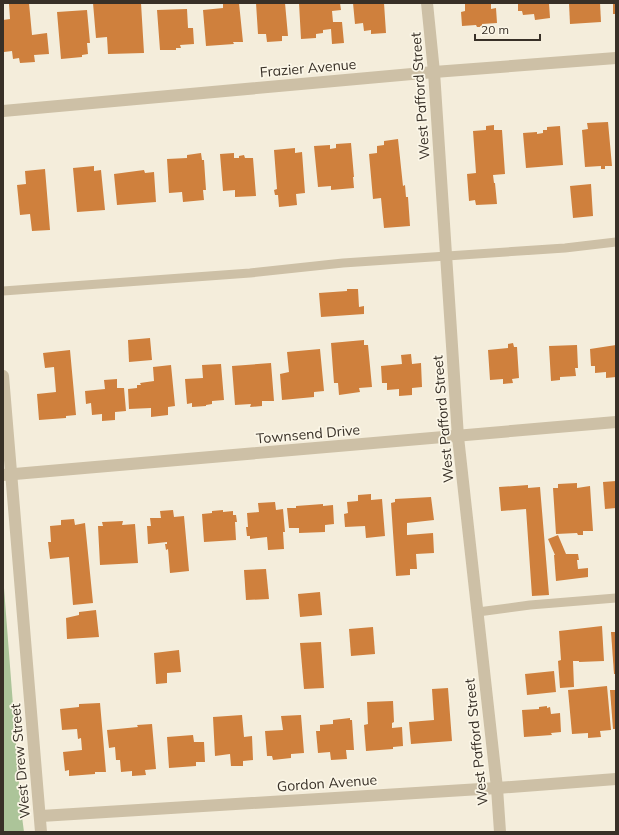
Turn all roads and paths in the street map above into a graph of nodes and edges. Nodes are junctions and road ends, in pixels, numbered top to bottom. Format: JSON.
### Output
{"nodes":[{"id":1,"x":427,"y":3,"type":"edge"},
{"id":2,"x":616,"y":58,"type":"edge"},
{"id":3,"x":434,"y":72,"type":"junction"},
{"id":4,"x":3,"y":111,"type":"edge"},
{"id":5,"x":616,"y":242,"type":"edge"},
{"id":6,"x":446,"y":256,"type":"junction"},
{"id":7,"x":3,"y":291,"type":"edge"},
{"id":8,"x":3,"y":376,"type":"edge"},
{"id":9,"x":616,"y":422,"type":"edge"},
{"id":10,"x":458,"y":437,"type":"junction"},
{"id":11,"x":7,"y":474,"type":"edge"},
{"id":12,"x":616,"y":598,"type":"edge"},
{"id":13,"x":478,"y":612,"type":"junction"},
{"id":14,"x":616,"y":779,"type":"edge"},
{"id":15,"x":497,"y":788,"type":"junction"},
{"id":16,"x":40,"y":816,"type":"junction"},
{"id":17,"x":41,"y":832,"type":"edge"},
{"id":18,"x":500,"y":832,"type":"edge"}],
"edges":[{"from":1,"to":3,"type":"street","name":"West Pafford Street"},
{"from":2,"to":3,"type":"street","name":"Frazier Avenue"},
{"from":3,"to":4,"type":"street","name":"Frazier Avenue"},
{"from":3,"to":6,"type":"street","name":"West Pafford Street"},
{"from":5,"to":6,"type":"lane"},
{"from":6,"to":7,"type":"lane"},
{"from":6,"to":10,"type":"street","name":"West Pafford Street"},
{"from":8,"to":11,"type":"street","name":"West Drew Street"},
{"from":9,"to":10,"type":"street","name":"Townsend Drive"},
{"from":10,"to":11,"type":"street","name":"Townsend Drive"},
{"from":10,"to":13,"type":"street","name":"West Pafford Street"},
{"from":11,"to":16,"type":"street","name":"West Drew Street"},
{"from":12,"to":13,"type":"lane"},
{"from":13,"to":15,"type":"street","name":"West Pafford Street"},
{"from":14,"to":15,"type":"street","name":"Gordon Avenue"},
{"from":15,"to":16,"type":"street","name":"Gordon Avenue"},
{"from":15,"to":18,"type":"street","name":"West Pafford Street"},
{"from":16,"to":17,"type":"street","name":"West Drew Street"}]}
